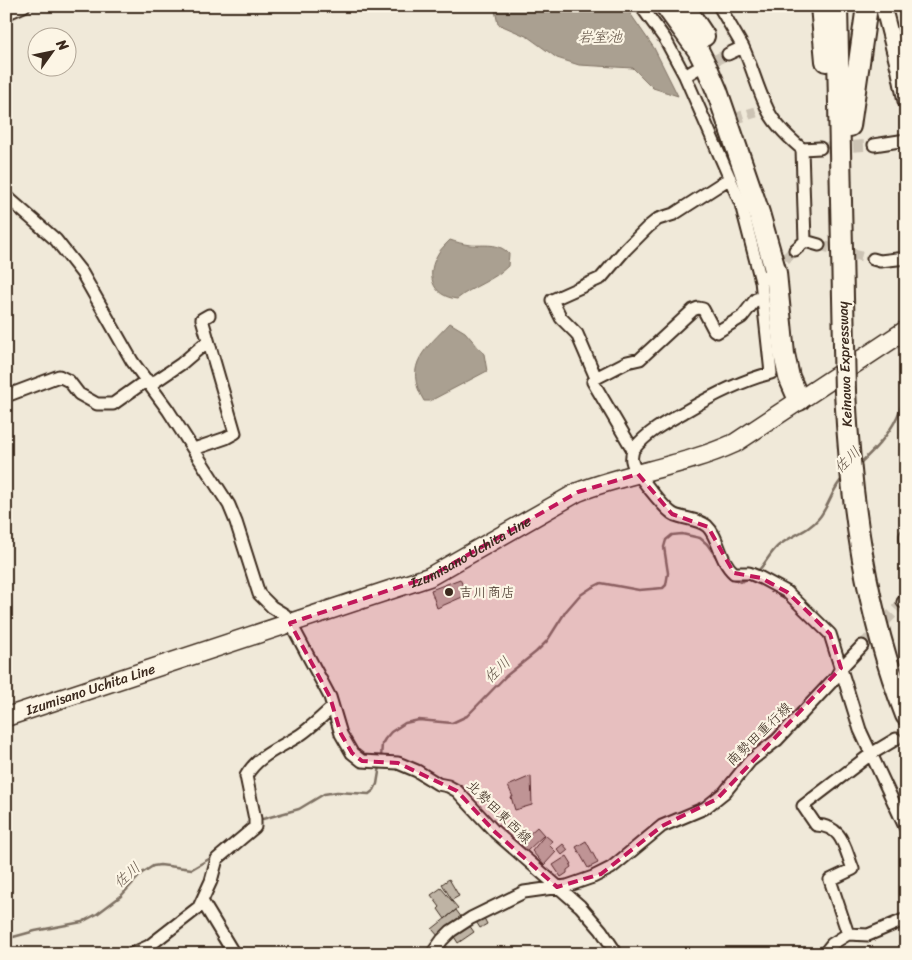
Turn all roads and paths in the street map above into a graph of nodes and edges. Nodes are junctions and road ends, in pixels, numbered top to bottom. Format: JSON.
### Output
{"nodes":[{"id":1,"x":24,"y":6,"type":"edge"},
{"id":2,"x":641,"y":6,"type":"edge"},
{"id":3,"x":666,"y":6,"type":"edge"},
{"id":4,"x":719,"y":6,"type":"edge"},
{"id":5,"x":821,"y":6,"type":"edge"},
{"id":6,"x":837,"y":6,"type":"edge"},
{"id":7,"x":872,"y":8,"type":"edge"},
{"id":8,"x":686,"y":11,"type":"edge"},
{"id":9,"x":6,"y":14,"type":"edge"},
{"id":10,"x":743,"y":47,"type":"junction"},
{"id":11,"x":728,"y":54,"type":"tunnel mouth"},
{"id":12,"x":700,"y":68,"type":"tunnel mouth"},
{"id":13,"x":685,"y":76,"type":"junction"},
{"id":14,"x":906,"y":101,"type":"edge"},
{"id":15,"x":906,"y":140,"type":"edge"},
{"id":16,"x":874,"y":145,"type":"tunnel mouth"},
{"id":17,"x":802,"y":148,"type":"junction"},
{"id":18,"x":820,"y":148,"type":"tunnel mouth"},
{"id":19,"x":730,"y":178,"type":"junction"},
{"id":20,"x":6,"y":196,"type":"edge"},
{"id":21,"x":841,"y":220,"type":"junction"},
{"id":22,"x":805,"y":241,"type":"junction"},
{"id":23,"x":819,"y":245,"type":"tunnel mouth"},
{"id":24,"x":795,"y":250,"type":"tunnel mouth"},
{"id":25,"x":906,"y":258,"type":"edge"},
{"id":26,"x":873,"y":259,"type":"tunnel mouth"},
{"id":27,"x":763,"y":297,"type":"junction"},
{"id":28,"x":209,"y":315,"type":"dead end"},
{"id":29,"x":844,"y":321,"type":"junction"},
{"id":30,"x":906,"y":330,"type":"edge"},
{"id":31,"x":208,"y":341,"type":"junction"},
{"id":32,"x":596,"y":378,"type":"junction"},
{"id":33,"x":148,"y":382,"type":"junction"},
{"id":34,"x":6,"y":396,"type":"edge"},
{"id":35,"x":799,"y":400,"type":"junction"},
{"id":36,"x":194,"y":449,"type":"junction"},
{"id":37,"x":633,"y":450,"type":"junction"},
{"id":38,"x":638,"y":474,"type":"junction"},
{"id":39,"x":906,"y":535,"type":"edge"},
{"id":40,"x":906,"y":540,"type":"edge"},
{"id":41,"x":290,"y":623,"type":"junction"},
{"id":42,"x":862,"y":646,"type":"tunnel mouth"},
{"id":43,"x":841,"y":668,"type":"junction"},
{"id":44,"x":333,"y":707,"type":"junction"},
{"id":45,"x":906,"y":715,"type":"edge"},
{"id":46,"x":6,"y":717,"type":"edge"},
{"id":47,"x":896,"y":739,"type":"tunnel mouth"},
{"id":48,"x":871,"y":754,"type":"junction"},
{"id":49,"x":906,"y":829,"type":"edge"},
{"id":50,"x":557,"y":887,"type":"junction"},
{"id":51,"x":202,"y":901,"type":"junction"},
{"id":52,"x":906,"y":919,"type":"edge"},
{"id":53,"x":848,"y":934,"type":"junction"},
{"id":54,"x":131,"y":954,"type":"edge"},
{"id":55,"x":234,"y":954,"type":"edge"},
{"id":56,"x":432,"y":954,"type":"edge"},
{"id":57,"x":617,"y":954,"type":"edge"},
{"id":58,"x":824,"y":954,"type":"edge"}],
"edges":[{"from":1,"to":9,"type":"street"},
{"from":2,"to":13,"type":"street"},
{"from":3,"to":35,"type":"highway"},
{"from":4,"to":10,"type":"street"},
{"from":5,"to":21,"type":"highway"},
{"from":6,"to":21,"type":"highway","name":"Keinawa Expressway"},
{"from":7,"to":14,"type":"street"},
{"from":7,"to":29,"type":"highway"},
{"from":8,"to":35,"type":"highway"},
{"from":10,"to":11,"type":"street"},
{"from":10,"to":17,"type":"street"},
{"from":12,"to":13,"type":"street"},
{"from":13,"to":19,"type":"street"},
{"from":15,"to":16,"type":"street"},
{"from":17,"to":18,"type":"street"},
{"from":17,"to":22,"type":"street"},
{"from":19,"to":27,"type":"street"},
{"from":19,"to":32,"type":"street"},
{"from":20,"to":33,"type":"street","name":"北勢田東西線"},
{"from":21,"to":29,"type":"highway","name":"Keinawa Expressway"},
{"from":22,"to":23,"type":"street"},
{"from":22,"to":24,"type":"street"},
{"from":25,"to":26,"type":"street"},
{"from":27,"to":32,"type":"street"},
{"from":27,"to":37,"type":"street"},
{"from":28,"to":31,"type":"street"},
{"from":29,"to":45,"type":"highway","name":"Keinawa Expressway","bridge":true},
{"from":30,"to":35,"type":"main road","name":"Izumisano Uchita Line"},
{"from":31,"to":33,"type":"street"},
{"from":31,"to":36,"type":"street"},
{"from":32,"to":37,"type":"street"},
{"from":33,"to":34,"type":"street"},
{"from":33,"to":36,"type":"street","name":"北勢田東西線"},
{"from":35,"to":38,"type":"main road","name":"Izumisano Uchita Line"},
{"from":36,"to":41,"type":"street","name":"北勢田東西線"},
{"from":37,"to":38,"type":"street"},
{"from":38,"to":41,"type":"main road","name":"Izumisano Uchita Line"},
{"from":38,"to":43,"type":"street"},
{"from":39,"to":40,"type":"street"},
{"from":41,"to":44,"type":"street","name":"北勢田東西線"},
{"from":41,"to":46,"type":"main road","name":"Izumisano Uchita Line"},
{"from":42,"to":43,"type":"street","name":"南勢田重行線"},
{"from":43,"to":48,"type":"street"},
{"from":43,"to":50,"type":"street","name":"南勢田重行線"},
{"from":44,"to":50,"type":"street","name":"北勢田東西線"},
{"from":44,"to":51,"type":"street"},
{"from":47,"to":48,"type":"street"},
{"from":48,"to":49,"type":"street"},
{"from":48,"to":53,"type":"street"},
{"from":50,"to":56,"type":"street","name":"南勢田重行線"},
{"from":50,"to":57,"type":"street","name":"北勢田東西線"},
{"from":51,"to":54,"type":"street"},
{"from":51,"to":55,"type":"street"},
{"from":52,"to":53,"type":"street"},
{"from":53,"to":58,"type":"street"}]}
